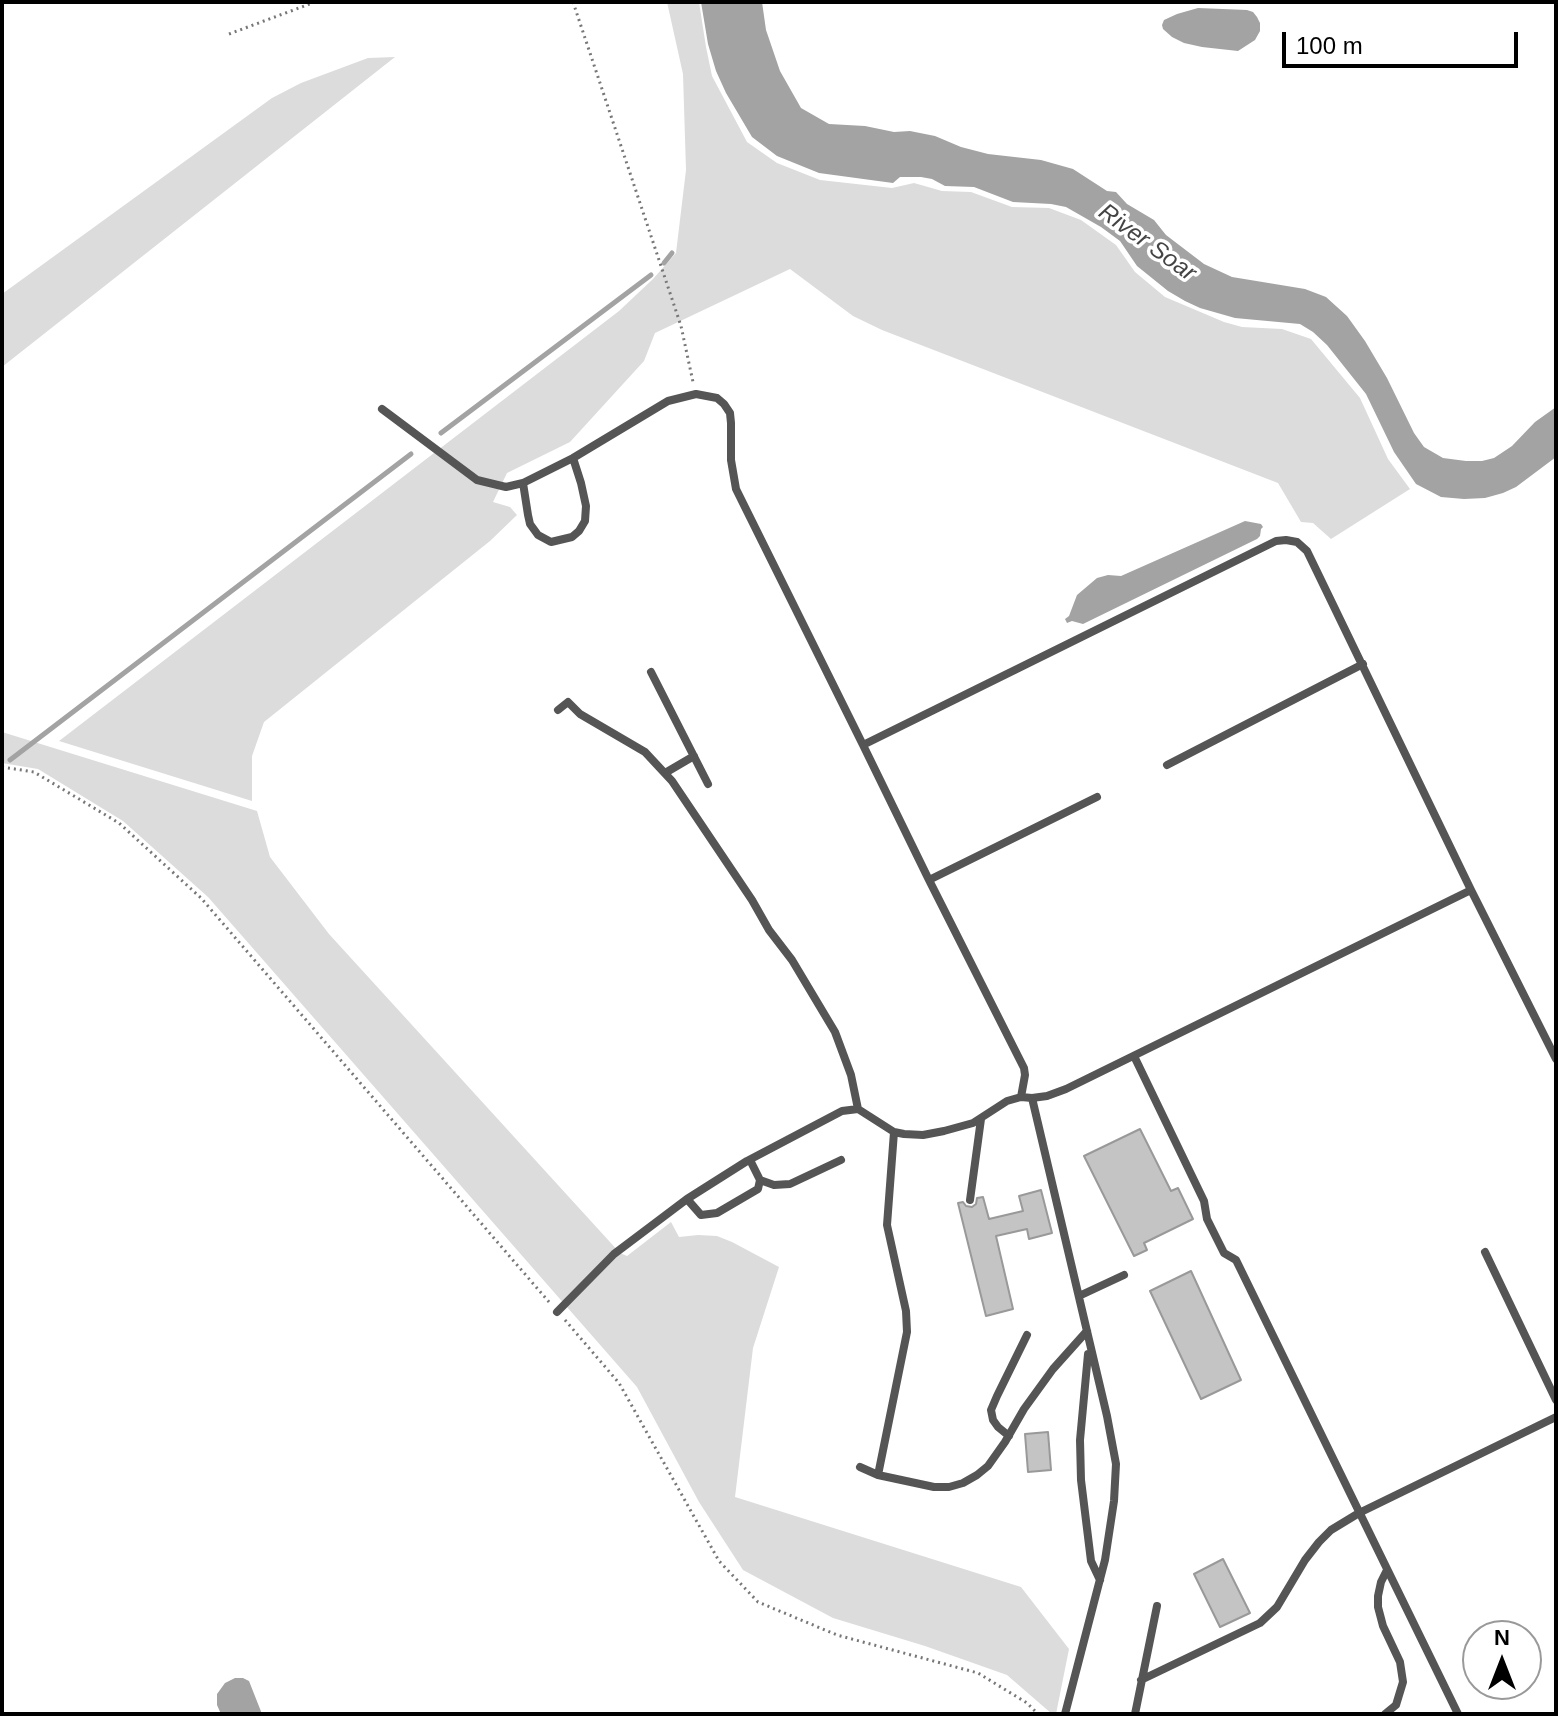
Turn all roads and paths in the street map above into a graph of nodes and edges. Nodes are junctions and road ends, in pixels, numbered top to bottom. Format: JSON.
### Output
{"nodes":[{"id":1,"x":315,"y":2,"type":"edge"},
{"id":2,"x":573,"y":2,"type":"edge"},
{"id":3,"x":229,"y":34,"type":"dead end"},
{"id":4,"x":696,"y":394,"type":"junction"},
{"id":5,"x":382,"y":409,"type":"dead end"},
{"id":6,"x":573,"y":458,"type":"junction"},
{"id":7,"x":523,"y":483,"type":"junction"},
{"id":8,"x":1363,"y":664,"type":"junction"},
{"id":9,"x":651,"y":672,"type":"dead end"},
{"id":10,"x":558,"y":710,"type":"dead end"},
{"id":11,"x":863,"y":745,"type":"junction"},
{"id":12,"x":694,"y":756,"type":"junction"},
{"id":13,"x":1167,"y":765,"type":"dead end"},
{"id":14,"x":2,"y":767,"type":"edge"},
{"id":15,"x":665,"y":773,"type":"junction"},
{"id":16,"x":708,"y":784,"type":"dead end"},
{"id":17,"x":1097,"y":797,"type":"dead end"},
{"id":18,"x":929,"y":880,"type":"junction"},
{"id":19,"x":1471,"y":890,"type":"junction"},
{"id":20,"x":1134,"y":1056,"type":"junction"},
{"id":21,"x":1556,"y":1059,"type":"edge"},
{"id":22,"x":1021,"y":1097,"type":"junction"},
{"id":23,"x":1032,"y":1098,"type":"junction"},
{"id":24,"x":858,"y":1109,"type":"junction"},
{"id":25,"x":981,"y":1119,"type":"junction"},
{"id":26,"x":894,"y":1132,"type":"junction"},
{"id":27,"x":750,"y":1160,"type":"junction"},
{"id":28,"x":841,"y":1160,"type":"dead end"},
{"id":29,"x":760,"y":1180,"type":"junction"},
{"id":30,"x":687,"y":1199,"type":"junction"},
{"id":31,"x":970,"y":1200,"type":"dead end"},
{"id":32,"x":1485,"y":1252,"type":"dead end"},
{"id":33,"x":1124,"y":1275,"type":"dead end"},
{"id":34,"x":1079,"y":1296,"type":"junction"},
{"id":35,"x":557,"y":1312,"type":"junction"},
{"id":36,"x":1087,"y":1331,"type":"junction"},
{"id":37,"x":1027,"y":1335,"type":"dead end"},
{"id":38,"x":1089,"y":1346,"type":"junction"},
{"id":39,"x":1556,"y":1400,"type":"edge"},
{"id":40,"x":1556,"y":1417,"type":"edge"},
{"id":41,"x":1009,"y":1436,"type":"junction"},
{"id":42,"x":860,"y":1467,"type":"dead end"},
{"id":43,"x":878,"y":1475,"type":"junction"},
{"id":44,"x":1359,"y":1513,"type":"junction"},
{"id":45,"x":1387,"y":1570,"type":"junction"},
{"id":46,"x":1100,"y":1580,"type":"junction"},
{"id":47,"x":1157,"y":1606,"type":"dead end"},
{"id":48,"x":1141,"y":1680,"type":"junction"},
{"id":49,"x":1038,"y":1714,"type":"edge"},
{"id":50,"x":1065,"y":1714,"type":"edge"},
{"id":51,"x":1135,"y":1714,"type":"edge"},
{"id":52,"x":1385,"y":1714,"type":"edge"},
{"id":53,"x":1458,"y":1714,"type":"edge"}],
"edges":[{"from":1,"to":3,"type":"path"},
{"from":2,"to":4,"type":"path"},
{"from":4,"to":6,"type":"lane"},
{"from":4,"to":11,"type":"lane"},
{"from":5,"to":7,"type":"lane"},
{"from":6,"to":7,"type":"lane"},
{"from":6,"to":7,"type":"lane"},
{"from":8,"to":11,"type":"lane"},
{"from":8,"to":13,"type":"lane"},
{"from":8,"to":19,"type":"lane"},
{"from":9,"to":12,"type":"lane"},
{"from":10,"to":15,"type":"lane"},
{"from":11,"to":18,"type":"lane"},
{"from":12,"to":15,"type":"lane"},
{"from":12,"to":16,"type":"lane"},
{"from":14,"to":35,"type":"path"},
{"from":15,"to":24,"type":"lane"},
{"from":17,"to":18,"type":"lane"},
{"from":18,"to":22,"type":"lane"},
{"from":19,"to":20,"type":"lane"},
{"from":19,"to":21,"type":"lane"},
{"from":20,"to":23,"type":"lane"},
{"from":20,"to":44,"type":"lane"},
{"from":22,"to":23,"type":"lane"},
{"from":22,"to":25,"type":"lane"},
{"from":23,"to":34,"type":"lane"},
{"from":24,"to":26,"type":"lane"},
{"from":24,"to":27,"type":"lane"},
{"from":25,"to":26,"type":"lane"},
{"from":25,"to":31,"type":"lane"},
{"from":26,"to":43,"type":"lane"},
{"from":27,"to":29,"type":"lane"},
{"from":27,"to":30,"type":"lane"},
{"from":28,"to":29,"type":"lane"},
{"from":29,"to":30,"type":"lane"},
{"from":30,"to":35,"type":"lane"},
{"from":32,"to":39,"type":"lane"},
{"from":33,"to":34,"type":"lane"},
{"from":34,"to":36,"type":"lane"},
{"from":35,"to":49,"type":"path"},
{"from":36,"to":38,"type":"lane"},
{"from":36,"to":41,"type":"lane"},
{"from":37,"to":41,"type":"lane"},
{"from":38,"to":46,"type":"lane"},
{"from":38,"to":46,"type":"lane"},
{"from":40,"to":44,"type":"lane"},
{"from":41,"to":43,"type":"lane"},
{"from":42,"to":43,"type":"lane"},
{"from":44,"to":45,"type":"lane"},
{"from":44,"to":48,"type":"lane"},
{"from":45,"to":52,"type":"lane"},
{"from":45,"to":53,"type":"lane"},
{"from":46,"to":50,"type":"lane"},
{"from":47,"to":48,"type":"lane"},
{"from":48,"to":51,"type":"lane"}]}
